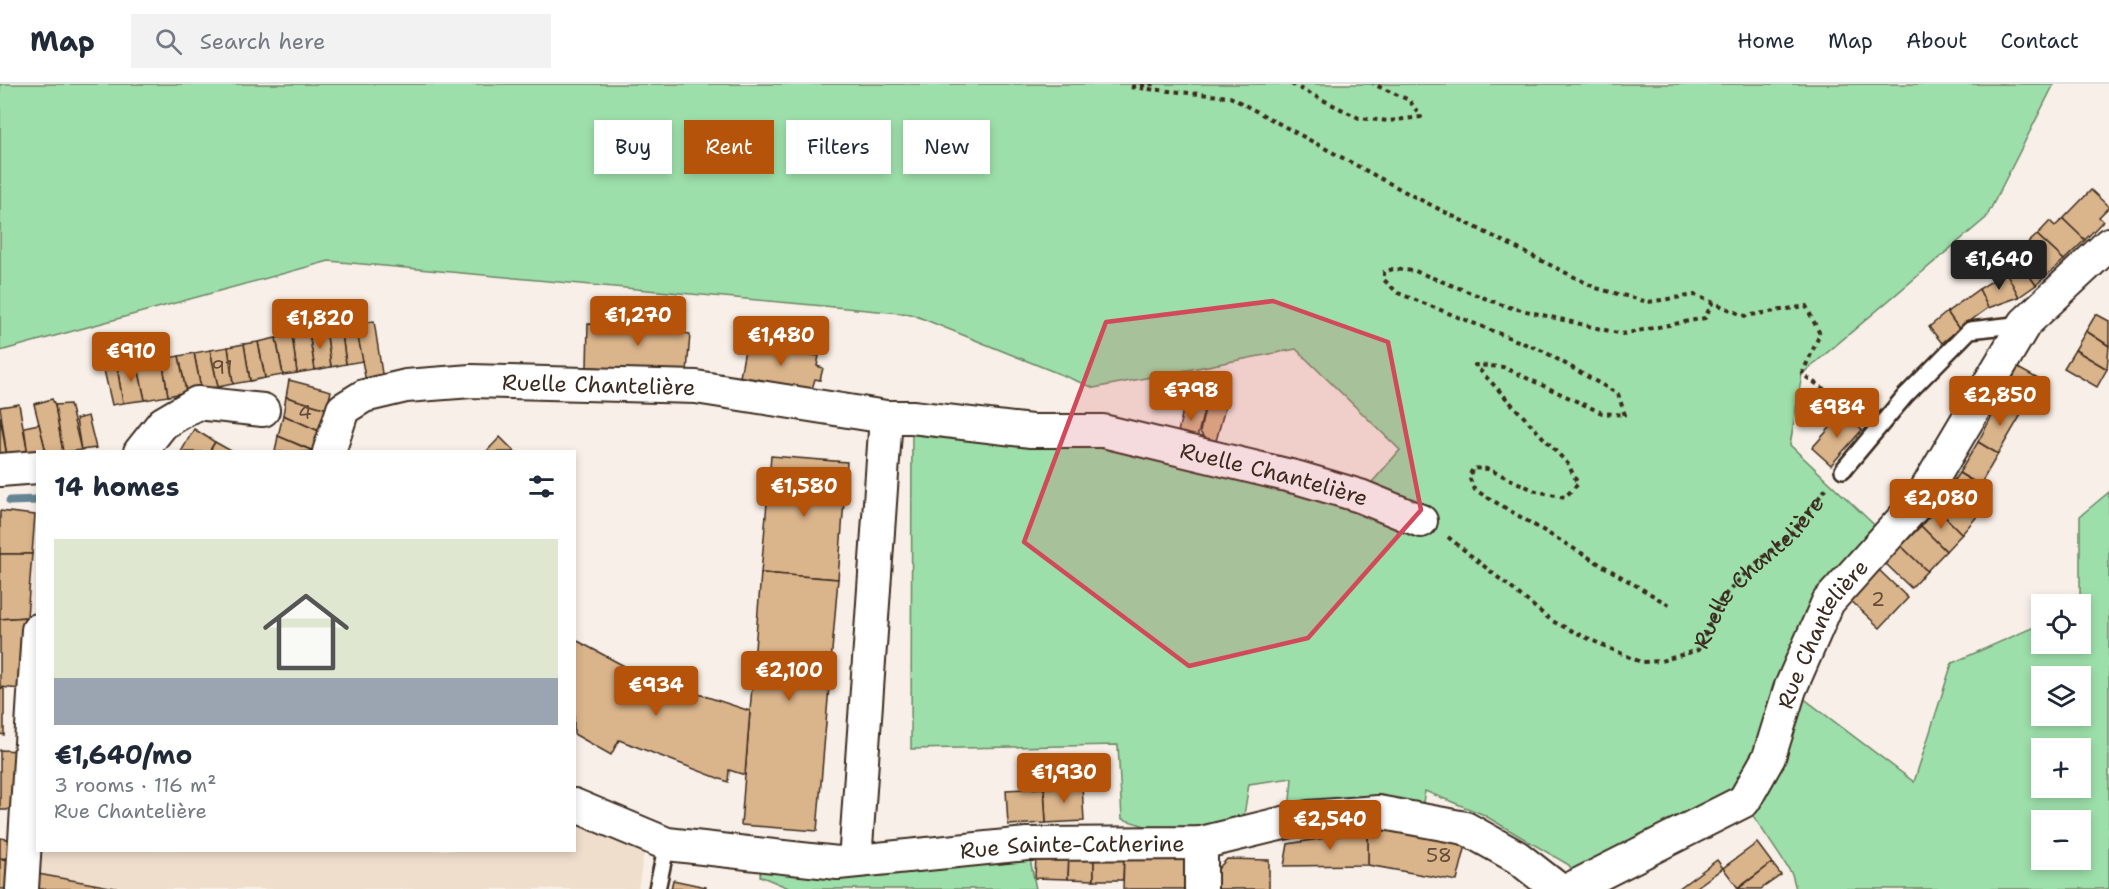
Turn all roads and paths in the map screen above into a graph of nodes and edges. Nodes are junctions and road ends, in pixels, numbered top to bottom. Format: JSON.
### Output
{"nodes":[{"id":1,"x":1154,"y":84,"type":"edge"},
{"id":2,"x":1292,"y":84,"type":"edge"},
{"id":3,"x":1373,"y":84,"type":"edge"},
{"id":4,"x":2109,"y":244,"type":"edge"},
{"id":5,"x":1713,"y":301,"type":"junction"},
{"id":6,"x":2025,"y":323,"type":"junction"},
{"id":7,"x":263,"y":410,"type":"dead end"},
{"id":8,"x":885,"y":417,"type":"junction"},
{"id":9,"x":1879,"y":427,"type":"junction"},
{"id":10,"x":142,"y":450,"type":"edge"},
{"id":11,"x":330,"y":450,"type":"edge"},
{"id":12,"x":36,"y":467,"type":"edge"},
{"id":13,"x":0,"y":470,"type":"edge"},
{"id":14,"x":1843,"y":470,"type":"joint"},
{"id":15,"x":1421,"y":521,"type":"joint"},
{"id":16,"x":1669,"y":604,"type":"dead end"},
{"id":17,"x":36,"y":645,"type":"edge"},
{"id":18,"x":576,"y":806,"type":"edge"},
{"id":19,"x":12,"y":827,"type":"edge"},
{"id":20,"x":1202,"y":843,"type":"junction"},
{"id":21,"x":667,"y":844,"type":"junction"},
{"id":22,"x":855,"y":861,"type":"junction"},
{"id":23,"x":22,"y":889,"type":"edge"},
{"id":24,"x":657,"y":889,"type":"edge"},
{"id":25,"x":1201,"y":889,"type":"edge"},
{"id":26,"x":1558,"y":889,"type":"edge"},
{"id":27,"x":1570,"y":889,"type":"edge"}],
"edges":[{"from":1,"to":5,"type":"path"},
{"from":2,"to":3,"type":"path"},
{"from":4,"to":6,"type":"street","name":"Rue Chantelière"},
{"from":5,"to":9,"type":"path"},
{"from":5,"to":16,"type":"path"},
{"from":6,"to":9,"type":"lane"},
{"from":6,"to":27,"type":"street","name":"Rue Chantelière"},
{"from":7,"to":10,"type":"street"},
{"from":8,"to":11,"type":"street","name":"Ruelle Chantelière"},
{"from":8,"to":15,"type":"street","name":"Ruelle Chantelière"},
{"from":8,"to":22,"type":"street"},
{"from":9,"to":14,"type":"lane"},
{"from":12,"to":13,"type":"street"},
{"from":14,"to":15,"type":"path","name":"Ruelle Chantelière"},
{"from":17,"to":19,"type":"street"},
{"from":18,"to":21,"type":"street","name":"Rue Sainte-Catherine"},
{"from":19,"to":23,"type":"street"},
{"from":20,"to":22,"type":"street","name":"Rue Sainte-Catherine"},
{"from":20,"to":25,"type":"street"},
{"from":20,"to":26,"type":"street","name":"Rue Sainte-Catherine"},
{"from":21,"to":22,"type":"street","name":"Rue Sainte-Catherine"},
{"from":21,"to":24,"type":"lane"}]}
